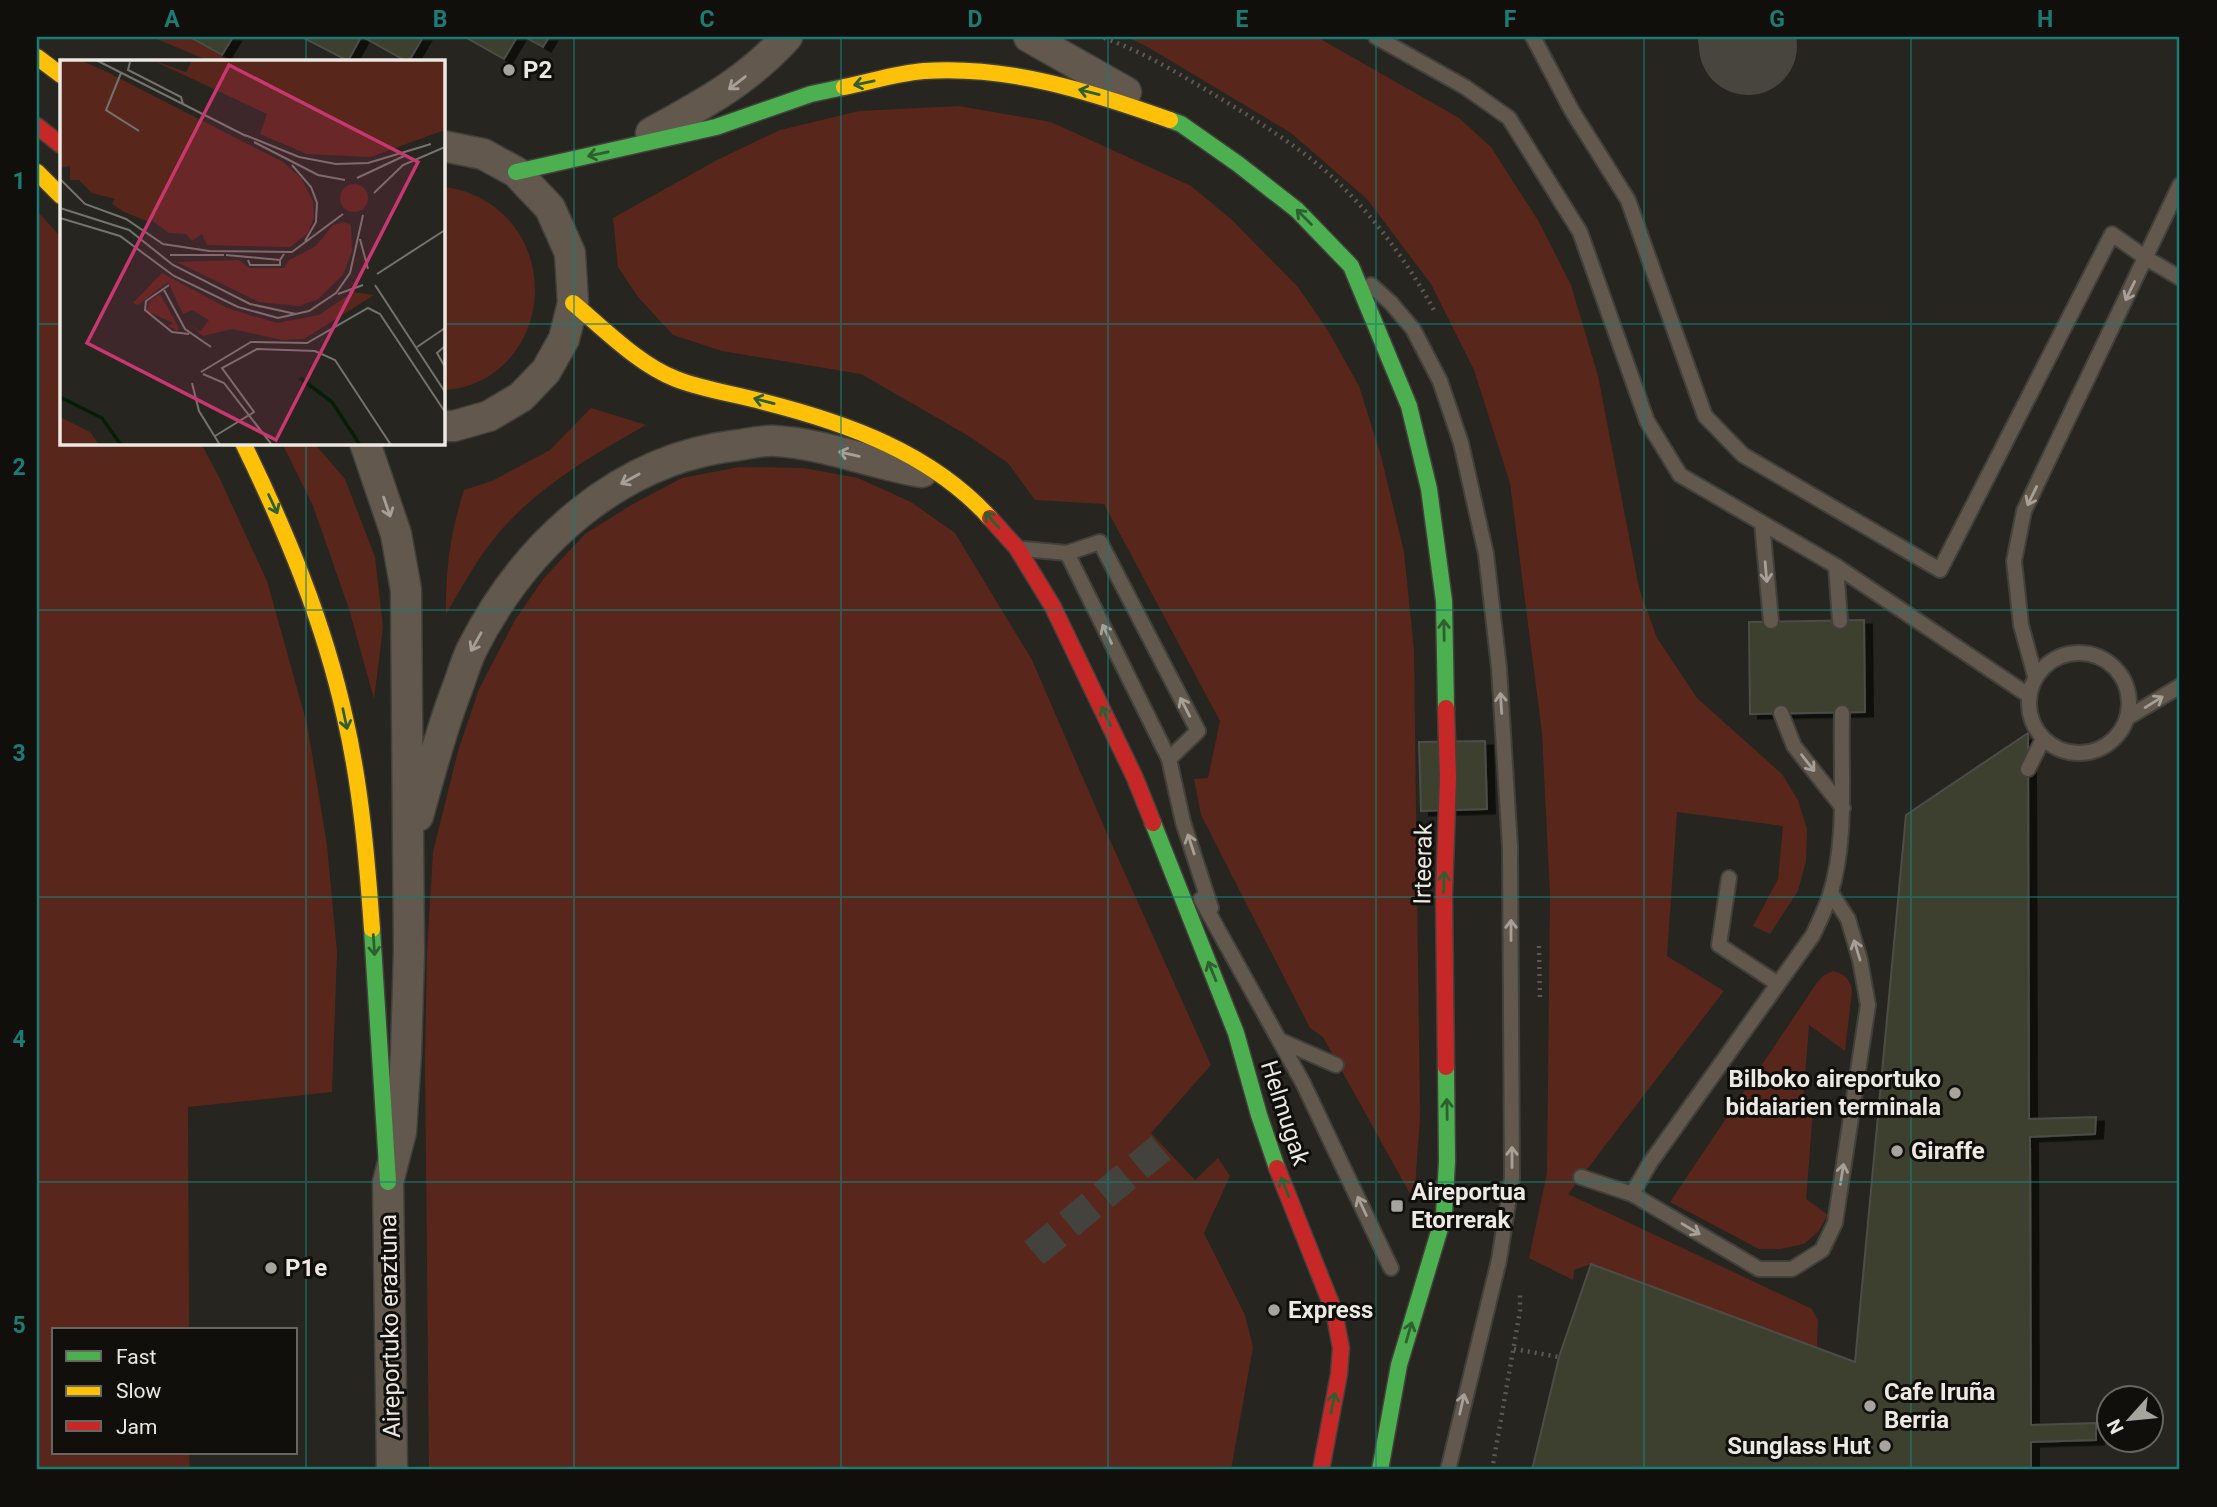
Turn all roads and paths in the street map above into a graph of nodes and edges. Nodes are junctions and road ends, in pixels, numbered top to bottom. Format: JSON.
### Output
{"nodes":[{"id":1,"x":787,"y":37,"type":"edge"},
{"id":2,"x":1030,"y":37,"type":"edge"},
{"id":3,"x":1376,"y":37,"type":"edge"},
{"id":4,"x":1532,"y":37,"type":"edge"},
{"id":5,"x":37,"y":57,"type":"edge"},
{"id":6,"x":60,"y":74,"type":"edge"},
{"id":7,"x":1181,"y":124,"type":"junction"},
{"id":8,"x":37,"y":126,"type":"edge"},
{"id":9,"x":60,"y":144,"type":"edge"},
{"id":10,"x":444,"y":146,"type":"edge"},
{"id":11,"x":623,"y":149,"type":"junction"},
{"id":12,"x":37,"y":172,"type":"edge"},
{"id":13,"x":516,"y":172,"type":"junction"},
{"id":14,"x":2180,"y":185,"type":"edge"},
{"id":15,"x":60,"y":195,"type":"edge"},
{"id":16,"x":2146,"y":258,"type":"junction"},
{"id":17,"x":1351,"y":266,"type":"junction"},
{"id":18,"x":2180,"y":278,"type":"edge"},
{"id":19,"x":573,"y":303,"type":"junction"},
{"id":20,"x":444,"y":426,"type":"edge"},
{"id":21,"x":243,"y":444,"type":"edge"},
{"id":22,"x":365,"y":444,"type":"edge"},
{"id":23,"x":940,"y":474,"type":"junction"},
{"id":24,"x":1762,"y":523,"type":"junction"},
{"id":25,"x":1017,"y":548,"type":"junction"},
{"id":26,"x":1067,"y":553,"type":"junction"},
{"id":27,"x":1836,"y":566,"type":"junction"},
{"id":28,"x":1771,"y":621,"type":"dead end"},
{"id":29,"x":1840,"y":621,"type":"dead end"},
{"id":30,"x":2035,"y":676,"type":"junction"},
{"id":31,"x":2180,"y":686,"type":"edge"},
{"id":32,"x":2028,"y":695,"type":"junction"},
{"id":33,"x":1781,"y":713,"type":"dead end"},
{"id":34,"x":1842,"y":713,"type":"dead end"},
{"id":35,"x":2127,"y":718,"type":"junction"},
{"id":36,"x":2043,"y":739,"type":"junction"},
{"id":37,"x":1169,"y":759,"type":"junction"},
{"id":38,"x":2028,"y":769,"type":"dead end"},
{"id":39,"x":1135,"y":778,"type":"junction"},
{"id":40,"x":1843,"y":808,"type":"junction"},
{"id":41,"x":408,"y":849,"type":"junction"},
{"id":42,"x":1729,"y":878,"type":"dead end"},
{"id":43,"x":1830,"y":893,"type":"junction"},
{"id":44,"x":1219,"y":932,"type":"junction"},
{"id":45,"x":1778,"y":984,"type":"junction"},
{"id":46,"x":1279,"y":1040,"type":"junction"},
{"id":47,"x":1336,"y":1065,"type":"dead end"},
{"id":48,"x":1581,"y":1177,"type":"dead end"},
{"id":49,"x":388,"y":1182,"type":"junction"},
{"id":50,"x":1632,"y":1194,"type":"junction"},
{"id":51,"x":1391,"y":1268,"type":"dead end"},
{"id":52,"x":1514,"y":1349,"type":"dead end"},
{"id":53,"x":1559,"y":1357,"type":"dead end"},
{"id":54,"x":392,"y":1470,"type":"edge"},
{"id":55,"x":1321,"y":1470,"type":"edge"},
{"id":56,"x":1380,"y":1470,"type":"edge"},
{"id":57,"x":1448,"y":1470,"type":"edge"}],
"edges":[{"from":1,"to":11,"type":"street","one_way":true},
{"from":2,"to":7,"type":"street"},
{"from":3,"to":24,"type":"lane"},
{"from":4,"to":16,"type":"lane"},
{"from":5,"to":6,"type":"main road"},
{"from":7,"to":11,"type":"main road","one_way":true},
{"from":17,"to":7,"type":"main road","one_way":true},
{"from":8,"to":9,"type":"main road"},
{"from":10,"to":13,"type":"street"},
{"from":11,"to":13,"type":"main road","one_way":true},
{"from":12,"to":15,"type":"main road"},
{"from":13,"to":19,"type":"street"},
{"from":14,"to":16,"type":"lane"},
{"from":16,"to":18,"type":"lane"},
{"from":16,"to":30,"type":"lane","one_way":true},
{"from":56,"to":17,"type":"main road","name":"Irteerak","one_way":true},
{"from":57,"to":17,"type":"lane","one_way":true},
{"from":19,"to":20,"type":"street"},
{"from":23,"to":19,"type":"main road","name":"Helmugak","one_way":true},
{"from":21,"to":49,"type":"main road","one_way":true},
{"from":22,"to":41,"type":"street","one_way":true},
{"from":25,"to":23,"type":"main road","name":"Helmugak","one_way":true},
{"from":23,"to":41,"type":"street","one_way":true},
{"from":24,"to":27,"type":"lane"},
{"from":24,"to":28,"type":"lane","one_way":true},
{"from":25,"to":26,"type":"lane"},
{"from":39,"to":25,"type":"main road","name":"Helmugak","one_way":true},
{"from":37,"to":26,"type":"lane","one_way":true},
{"from":37,"to":26,"type":"lane","one_way":true},
{"from":27,"to":29,"type":"lane"},
{"from":27,"to":32,"type":"lane"},
{"from":30,"to":32,"type":"lane"},
{"from":30,"to":35,"type":"lane"},
{"from":35,"to":31,"type":"lane","one_way":true},
{"from":32,"to":36,"type":"lane"},
{"from":33,"to":40,"type":"lane","one_way":true},
{"from":34,"to":40,"type":"lane"},
{"from":35,"to":36,"type":"lane"},
{"from":36,"to":38,"type":"lane"},
{"from":44,"to":37,"type":"lane","one_way":true},
{"from":39,"to":44,"type":"lane"},
{"from":55,"to":39,"type":"main road","name":"Helmugak","one_way":true},
{"from":40,"to":43,"type":"lane"},
{"from":41,"to":49,"type":"street","name":"Aireportuko eraztuna"},
{"from":42,"to":45,"type":"lane"},
{"from":43,"to":45,"type":"lane"},
{"from":50,"to":43,"type":"lane","one_way":true},
{"from":44,"to":46,"type":"lane"},
{"from":45,"to":50,"type":"lane"},
{"from":46,"to":47,"type":"lane"},
{"from":51,"to":46,"type":"lane","one_way":true},
{"from":48,"to":50,"type":"lane"},
{"from":49,"to":54,"type":"street","name":"Aireportuko eraztuna"},
{"from":52,"to":53,"type":"path"}]}
